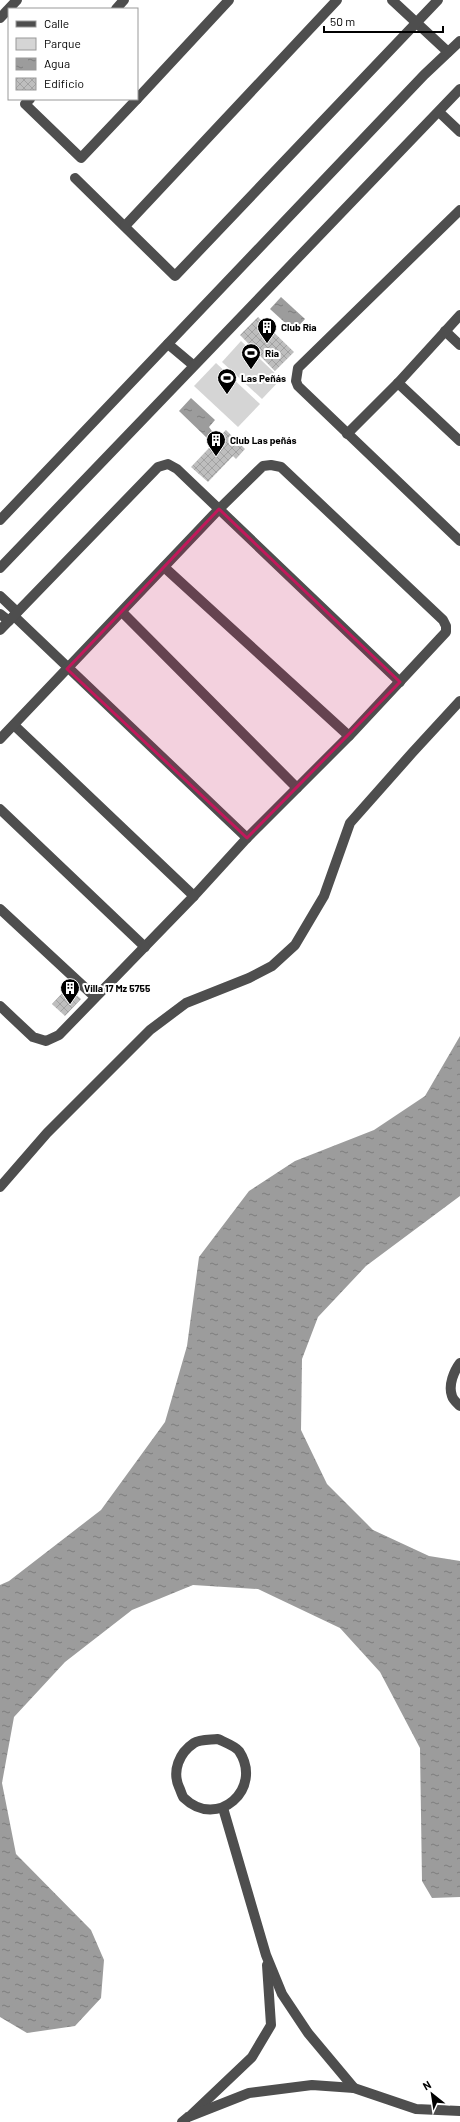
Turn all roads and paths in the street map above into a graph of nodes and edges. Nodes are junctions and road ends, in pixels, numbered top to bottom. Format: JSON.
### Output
{"nodes":[{"id":1,"x":17,"y":0,"type":"edge"},
{"id":2,"x":124,"y":0,"type":"edge"},
{"id":3,"x":229,"y":0,"type":"edge"},
{"id":4,"x":337,"y":0,"type":"edge"},
{"id":5,"x":392,"y":0,"type":"edge"},
{"id":6,"x":438,"y":0,"type":"edge"},
{"id":7,"x":9,"y":8,"type":"edge"},
{"id":8,"x":117,"y":8,"type":"edge"},
{"id":9,"x":8,"y":10,"type":"edge"},
{"id":10,"x":0,"y":18,"type":"edge"},
{"id":11,"x":416,"y":23,"type":"junction"},
{"id":12,"x":460,"y":40,"type":"edge"},
{"id":13,"x":448,"y":52,"type":"junction"},
{"id":14,"x":460,"y":89,"type":"edge"},
{"id":15,"x":138,"y":98,"type":"edge"},
{"id":16,"x":29,"y":100,"type":"edge"},
{"id":17,"x":136,"y":100,"type":"edge"},
{"id":18,"x":439,"y":112,"type":"junction"},
{"id":19,"x":460,"y":132,"type":"edge"},
{"id":20,"x":76,"y":178,"type":"dead end"},
{"id":21,"x":460,"y":210,"type":"edge"},
{"id":22,"x":125,"y":226,"type":"junction"},
{"id":23,"x":460,"y":315,"type":"edge"},
{"id":24,"x":445,"y":331,"type":"junction"},
{"id":25,"x":168,"y":344,"type":"junction"},
{"id":26,"x":460,"y":345,"type":"edge"},
{"id":27,"x":193,"y":365,"type":"junction"},
{"id":28,"x":398,"y":383,"type":"junction"},
{"id":29,"x":347,"y":434,"type":"junction"},
{"id":30,"x":460,"y":441,"type":"edge"},
{"id":31,"x":219,"y":510,"type":"junction"},
{"id":32,"x":0,"y":520,"type":"edge"},
{"id":33,"x":460,"y":541,"type":"edge"},
{"id":34,"x":164,"y":567,"type":"junction"},
{"id":35,"x":0,"y":568,"type":"edge"},
{"id":36,"x":0,"y":596,"type":"edge"},
{"id":37,"x":122,"y":612,"type":"junction"},
{"id":38,"x":0,"y":614,"type":"edge"},
{"id":39,"x":13,"y":617,"type":"junction"},
{"id":40,"x":0,"y":630,"type":"edge"},
{"id":41,"x":67,"y":669,"type":"junction"},
{"id":42,"x":400,"y":682,"type":"junction"},
{"id":43,"x":460,"y":701,"type":"edge"},
{"id":44,"x":14,"y":725,"type":"junction"},
{"id":45,"x":349,"y":736,"type":"junction"},
{"id":46,"x":0,"y":739,"type":"edge"},
{"id":47,"x":297,"y":788,"type":"junction"},
{"id":48,"x":0,"y":809,"type":"edge"},
{"id":49,"x":247,"y":838,"type":"junction"},
{"id":50,"x":194,"y":896,"type":"junction"},
{"id":51,"x":0,"y":909,"type":"edge"},
{"id":52,"x":145,"y":947,"type":"junction"},
{"id":53,"x":95,"y":997,"type":"junction"},
{"id":54,"x":0,"y":1006,"type":"edge"},
{"id":55,"x":0,"y":1187,"type":"edge"},
{"id":56,"x":460,"y":1362,"type":"edge"},
{"id":57,"x":460,"y":1406,"type":"edge"},
{"id":58,"x":224,"y":1808,"type":"junction"},
{"id":59,"x":266,"y":1955,"type":"junction"},
{"id":60,"x":354,"y":2088,"type":"junction"},
{"id":61,"x":460,"y":2111,"type":"edge"},
{"id":62,"x":185,"y":2120,"type":"edge"}],
"edges":[{"from":1,"to":7,"type":"street"},
{"from":2,"to":8,"type":"street"},
{"from":3,"to":15,"type":"street"},
{"from":4,"to":22,"type":"street"},
{"from":5,"to":11,"type":"street"},
{"from":6,"to":11,"type":"street"},
{"from":9,"to":10,"type":"street"},
{"from":11,"to":13,"type":"street"},
{"from":11,"to":22,"type":"street"},
{"from":12,"to":13,"type":"street"},
{"from":13,"to":25,"type":"street"},
{"from":14,"to":18,"type":"street"},
{"from":16,"to":17,"type":"street"},
{"from":18,"to":19,"type":"street"},
{"from":18,"to":27,"type":"street"},
{"from":20,"to":22,"type":"street"},
{"from":21,"to":29,"type":"street"},
{"from":23,"to":24,"type":"street"},
{"from":24,"to":26,"type":"street"},
{"from":24,"to":28,"type":"street"},
{"from":25,"to":27,"type":"street"},
{"from":25,"to":32,"type":"street"},
{"from":27,"to":35,"type":"street"},
{"from":28,"to":29,"type":"street"},
{"from":28,"to":30,"type":"street"},
{"from":29,"to":33,"type":"street"},
{"from":31,"to":34,"type":"street"},
{"from":31,"to":39,"type":"street"},
{"from":31,"to":42,"type":"street"},
{"from":31,"to":42,"type":"street"},
{"from":34,"to":37,"type":"street"},
{"from":34,"to":45,"type":"street"},
{"from":36,"to":39,"type":"street"},
{"from":37,"to":41,"type":"street"},
{"from":37,"to":47,"type":"street"},
{"from":38,"to":39,"type":"street"},
{"from":39,"to":40,"type":"street"},
{"from":39,"to":41,"type":"street"},
{"from":41,"to":44,"type":"street"},
{"from":41,"to":49,"type":"street"},
{"from":42,"to":45,"type":"street"},
{"from":43,"to":55,"type":"street"},
{"from":44,"to":46,"type":"street"},
{"from":44,"to":50,"type":"street"},
{"from":45,"to":47,"type":"street"},
{"from":47,"to":49,"type":"street"},
{"from":48,"to":52,"type":"street"},
{"from":49,"to":50,"type":"street"},
{"from":50,"to":52,"type":"street"},
{"from":51,"to":53,"type":"street"},
{"from":52,"to":53,"type":"street"},
{"from":53,"to":54,"type":"street"},
{"from":56,"to":57,"type":"street"},
{"from":58,"to":58,"type":"street"},
{"from":58,"to":59,"type":"street"},
{"from":59,"to":60,"type":"street"},
{"from":59,"to":62,"type":"street"},
{"from":60,"to":61,"type":"street"},
{"from":60,"to":62,"type":"street"}]}
